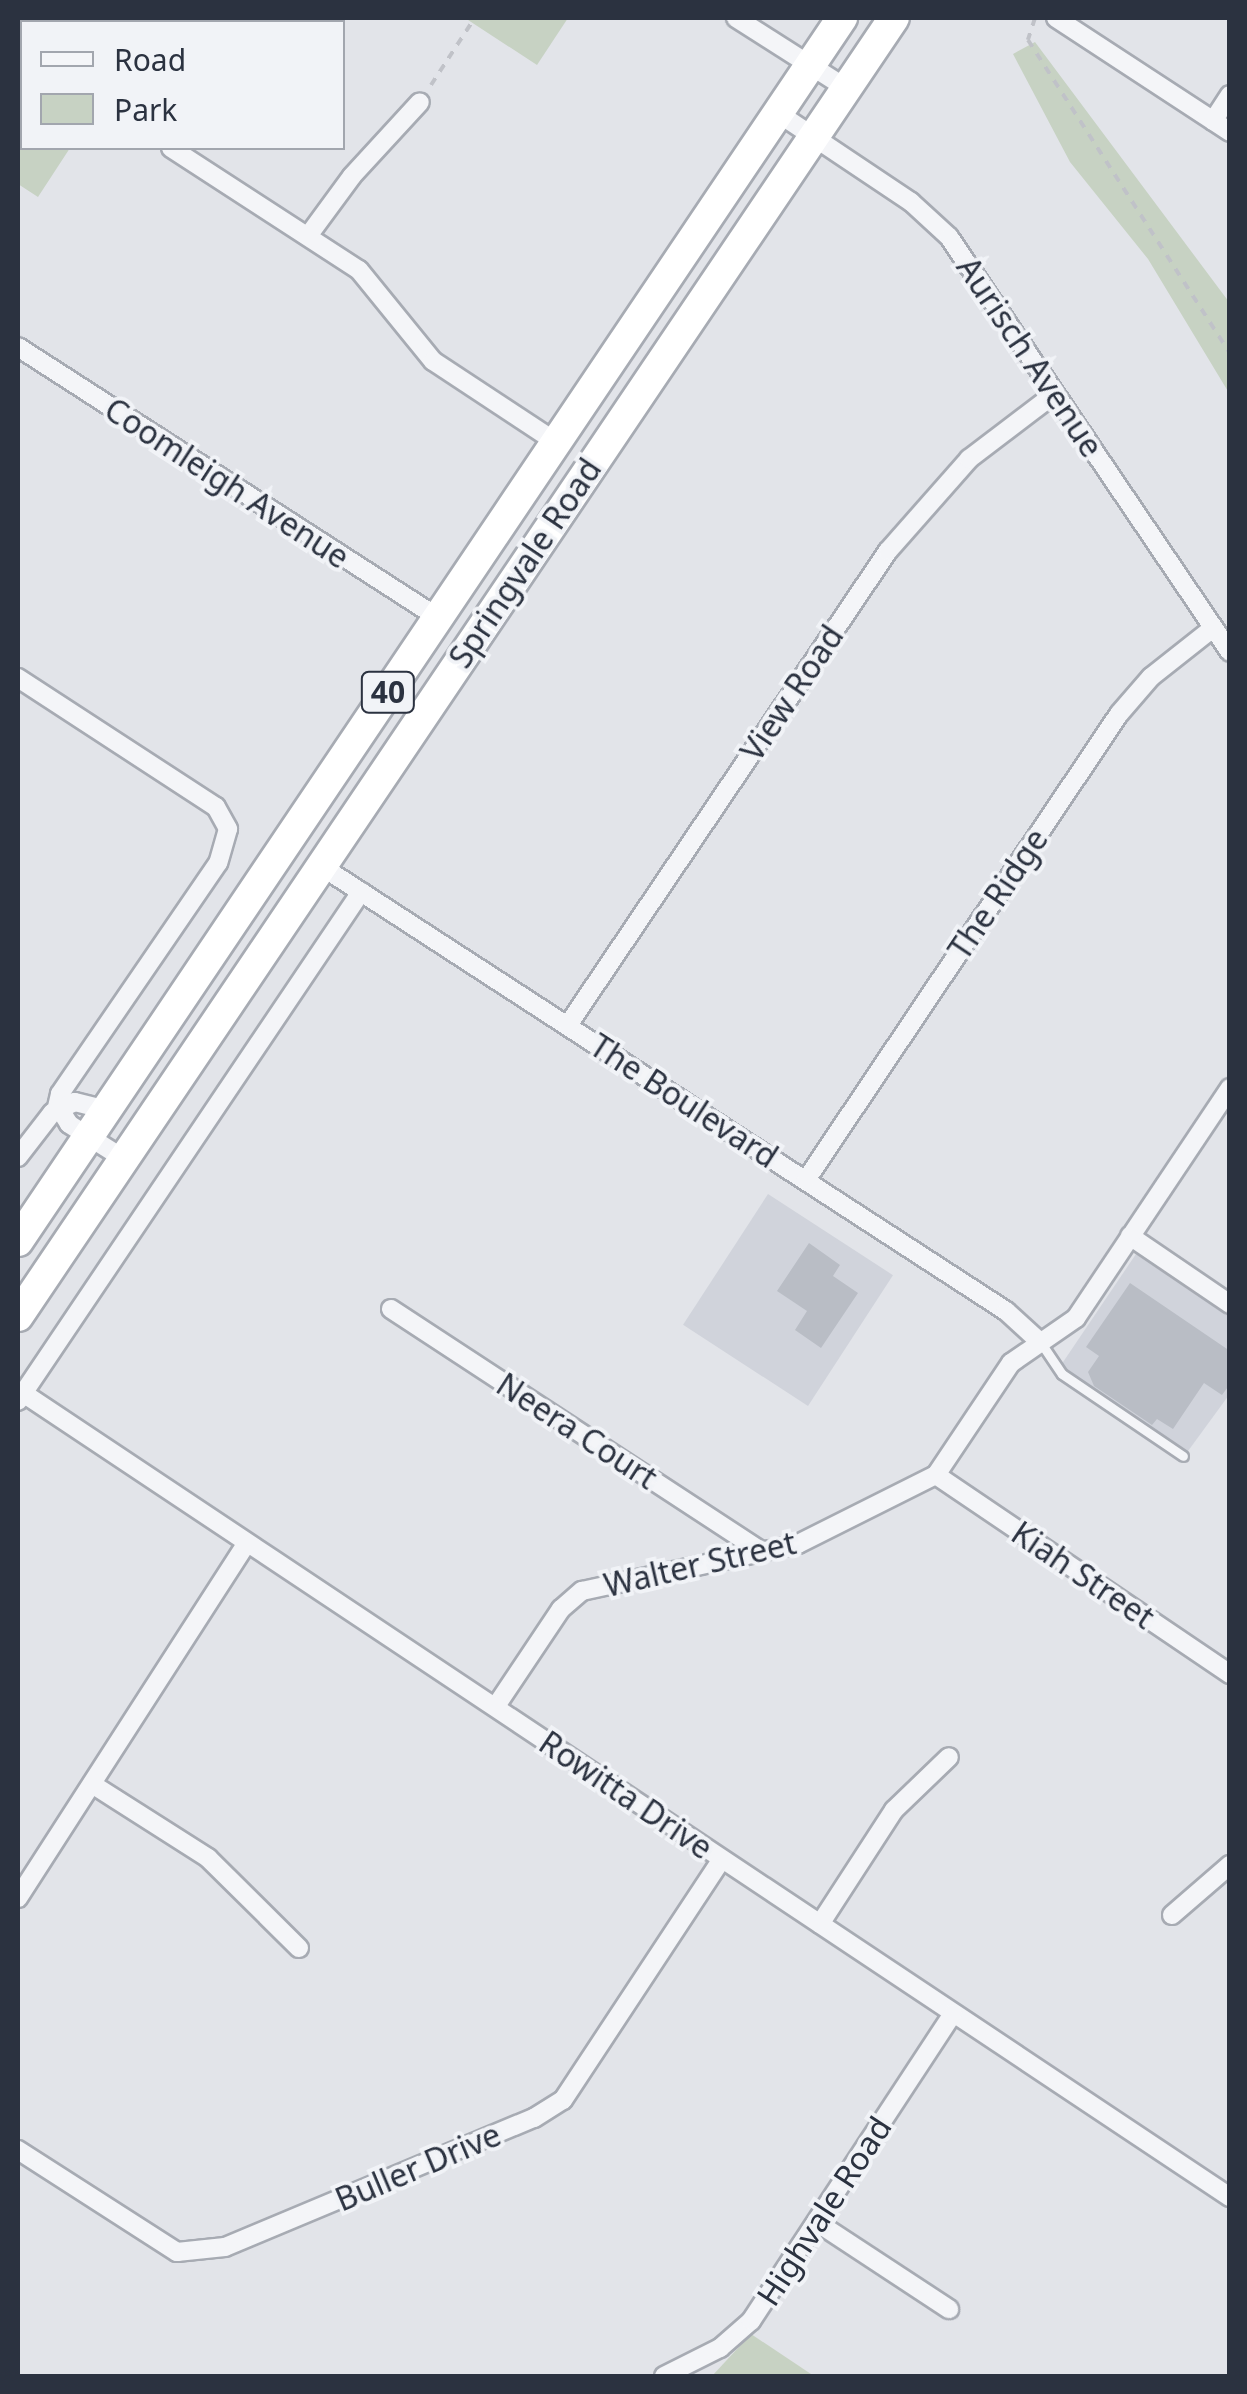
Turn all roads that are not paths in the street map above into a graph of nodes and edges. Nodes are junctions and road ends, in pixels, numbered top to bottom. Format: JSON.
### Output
{"nodes":[{"id":1,"x":736,"y":18,"type":"edge"},
{"id":2,"x":842,"y":18,"type":"edge"},
{"id":3,"x":894,"y":18,"type":"edge"},
{"id":4,"x":1056,"y":18,"type":"edge"},
{"id":5,"x":810,"y":65,"type":"junction"},
{"id":6,"x":846,"y":88,"type":"junction"},
{"id":7,"x":1230,"y":95,"type":"edge"},
{"id":8,"x":420,"y":102,"type":"road end"},
{"id":9,"x":778,"y":113,"type":"junction"},
{"id":10,"x":1221,"y":126,"type":"edge"},
{"id":11,"x":813,"y":136,"type":"junction"},
{"id":12,"x":174,"y":150,"type":"edge"},
{"id":13,"x":308,"y":236,"type":"junction"},
{"id":14,"x":18,"y":347,"type":"edge"},
{"id":15,"x":1053,"y":395,"type":"junction"},
{"id":16,"x":556,"y":442,"type":"junction"},
{"id":17,"x":438,"y":618,"type":"junction"},
{"id":18,"x":1213,"y":628,"type":"junction"},
{"id":19,"x":1229,"y":650,"type":"edge"},
{"id":20,"x":18,"y":678,"type":"edge"},
{"id":21,"x":321,"y":866,"type":"junction"},
{"id":22,"x":361,"y":892,"type":"junction"},
{"id":23,"x":568,"y":1025,"type":"junction"},
{"id":24,"x":1230,"y":1088,"type":"edge"},
{"id":25,"x":106,"y":1110,"type":"junction"},
{"id":26,"x":59,"y":1112,"type":"junction"},
{"id":27,"x":88,"y":1136,"type":"junction"},
{"id":28,"x":18,"y":1157,"type":"edge"},
{"id":29,"x":124,"y":1159,"type":"junction"},
{"id":30,"x":806,"y":1180,"type":"junction"},
{"id":31,"x":1130,"y":1236,"type":"junction"},
{"id":32,"x":18,"y":1241,"type":"edge"},
{"id":33,"x":1230,"y":1304,"type":"edge"},
{"id":34,"x":391,"y":1309,"type":"dead end"},
{"id":35,"x":18,"y":1316,"type":"edge"},
{"id":36,"x":1040,"y":1344,"type":"junction"},
{"id":37,"x":20,"y":1397,"type":"edge"},
{"id":38,"x":1184,"y":1456,"type":"dead end"},
{"id":39,"x":936,"y":1476,"type":"junction"},
{"id":40,"x":248,"y":1542,"type":"junction"},
{"id":41,"x":762,"y":1552,"type":"junction"},
{"id":42,"x":1230,"y":1674,"type":"edge"},
{"id":43,"x":496,"y":1706,"type":"junction"},
{"id":44,"x":949,"y":1757,"type":"dead end"},
{"id":45,"x":92,"y":1784,"type":"junction"},
{"id":46,"x":721,"y":1860,"type":"junction"},
{"id":47,"x":1230,"y":1866,"type":"edge"},
{"id":48,"x":18,"y":1898,"type":"edge"},
{"id":49,"x":1172,"y":1915,"type":"dead end"},
{"id":50,"x":820,"y":1924,"type":"junction"},
{"id":51,"x":300,"y":1948,"type":"dead end"},
{"id":52,"x":952,"y":2013,"type":"junction"},
{"id":53,"x":18,"y":2150,"type":"edge"},
{"id":54,"x":1230,"y":2197,"type":"edge"},
{"id":55,"x":818,"y":2223,"type":"junction"},
{"id":56,"x":949,"y":2309,"type":"dead end"},
{"id":57,"x":664,"y":2376,"type":"edge"}],
"edges":[{"from":1,"to":5,"type":"street"},
{"from":2,"to":5,"type":"highway","name":"Springvale Road","number":"40"},
{"from":3,"to":6,"type":"highway","name":"Springvale Road","number":"40"},
{"from":4,"to":10,"type":"street"},
{"from":5,"to":6,"type":"street"},
{"from":5,"to":9,"type":"highway","name":"Springvale Road","number":"40"},
{"from":6,"to":11,"type":"highway","name":"Springvale Road","number":"40"},
{"from":7,"to":10,"type":"street"},
{"from":8,"to":13,"type":"street"},
{"from":9,"to":11,"type":"street","name":"Aurisch Avenue"},
{"from":9,"to":16,"type":"highway","name":"Springvale Road","number":"40"},
{"from":11,"to":15,"type":"street","name":"Aurisch Avenue"},
{"from":11,"to":21,"type":"highway","name":"Springvale Road","number":"40"},
{"from":12,"to":13,"type":"street"},
{"from":13,"to":16,"type":"street"},
{"from":14,"to":17,"type":"street","name":"Coomleigh Avenue"},
{"from":15,"to":18,"type":"street","name":"Aurisch Avenue"},
{"from":15,"to":23,"type":"street","name":"View Road"},
{"from":16,"to":17,"type":"highway","name":"Springvale Road","number":"40"},
{"from":17,"to":25,"type":"highway","name":"Springvale Road","number":"40"},
{"from":18,"to":19,"type":"street","name":"Aurisch Avenue"},
{"from":18,"to":30,"type":"street","name":"The Ridge"},
{"from":20,"to":26,"type":"street"},
{"from":21,"to":22,"type":"street","name":"The Boulevard"},
{"from":21,"to":29,"type":"highway","name":"Springvale Road","number":"40"},
{"from":22,"to":23,"type":"street","name":"The Boulevard"},
{"from":22,"to":37,"type":"street"},
{"from":23,"to":30,"type":"street","name":"The Boulevard"},
{"from":24,"to":31,"type":"street"},
{"from":25,"to":26,"type":"street"},
{"from":25,"to":27,"type":"highway","name":"Springvale Road","number":"40"},
{"from":26,"to":27,"type":"street"},
{"from":26,"to":28,"type":"street"},
{"from":27,"to":29,"type":"street"},
{"from":27,"to":32,"type":"highway","name":"Springvale Road","number":"40"},
{"from":29,"to":35,"type":"highway","name":"Springvale Road","number":"40"},
{"from":30,"to":36,"type":"street","name":"The Boulevard"},
{"from":31,"to":33,"type":"street"},
{"from":31,"to":36,"type":"street"},
{"from":34,"to":41,"type":"street","name":"Neera Court"},
{"from":36,"to":38,"type":"lane"},
{"from":36,"to":39,"type":"street"},
{"from":37,"to":40,"type":"street","name":"Rowitta Drive"},
{"from":39,"to":41,"type":"street","name":"Walter Street"},
{"from":39,"to":42,"type":"street","name":"Kiah Street"},
{"from":40,"to":43,"type":"street","name":"Rowitta Drive"},
{"from":40,"to":45,"type":"street"},
{"from":41,"to":43,"type":"street","name":"Walter Street"},
{"from":43,"to":46,"type":"street","name":"Rowitta Drive"},
{"from":44,"to":50,"type":"street"},
{"from":45,"to":48,"type":"street"},
{"from":45,"to":51,"type":"street"},
{"from":46,"to":50,"type":"street","name":"Rowitta Drive"},
{"from":46,"to":53,"type":"street","name":"Buller Drive"},
{"from":47,"to":49,"type":"street"},
{"from":50,"to":52,"type":"street","name":"Rowitta Drive"},
{"from":52,"to":54,"type":"street","name":"Rowitta Drive"},
{"from":52,"to":55,"type":"street","name":"Highvale Road"},
{"from":55,"to":56,"type":"street"},
{"from":55,"to":57,"type":"street","name":"Highvale Road"}]}
